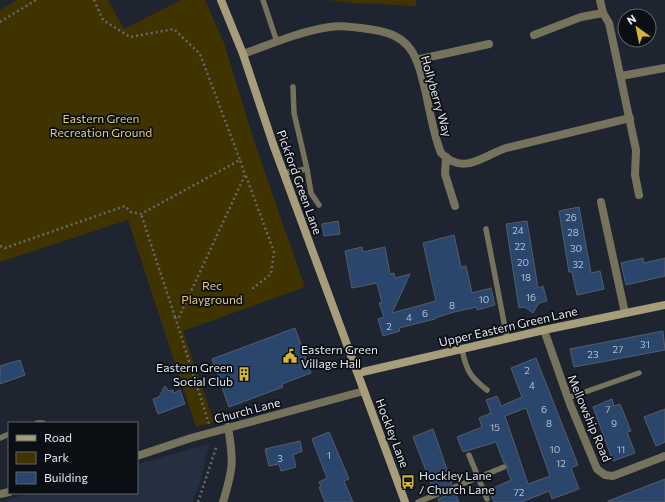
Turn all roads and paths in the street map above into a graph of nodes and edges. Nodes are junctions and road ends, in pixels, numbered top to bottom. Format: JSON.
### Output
{"nodes":[{"id":1,"x":36,"y":0,"type":"edge"},
{"id":2,"x":94,"y":0,"type":"edge"},
{"id":3,"x":221,"y":0,"type":"edge"},
{"id":4,"x":262,"y":0,"type":"edge"},
{"id":5,"x":600,"y":0,"type":"edge"},
{"id":6,"x":603,"y":13,"type":"junction"},
{"id":7,"x":0,"y":22,"type":"edge"},
{"id":8,"x":534,"y":35,"type":"dead end"},
{"id":9,"x":277,"y":42,"type":"junction"},
{"id":10,"x":489,"y":44,"type":"dead end"},
{"id":11,"x":243,"y":54,"type":"junction"},
{"id":12,"x":416,"y":60,"type":"junction"},
{"id":13,"x":665,"y":68,"type":"edge"},
{"id":14,"x":621,"y":76,"type":"junction"},
{"id":15,"x":293,"y":86,"type":"dead end"},
{"id":16,"x":630,"y":118,"type":"junction"},
{"id":17,"x":446,"y":157,"type":"junction"},
{"id":18,"x":240,"y":160,"type":"junction"},
{"id":19,"x":307,"y":168,"type":"junction"},
{"id":20,"x":284,"y":173,"type":"junction"},
{"id":21,"x":245,"y":175,"type":"junction"},
{"id":22,"x":639,"y":195,"type":"dead end"},
{"id":23,"x":601,"y":202,"type":"dead end"},
{"id":24,"x":318,"y":205,"type":"dead end"},
{"id":25,"x":455,"y":206,"type":"dead end"},
{"id":26,"x":142,"y":214,"type":"junction"},
{"id":27,"x":486,"y":229,"type":"dead end"},
{"id":28,"x":0,"y":246,"type":"edge"},
{"id":29,"x":252,"y":289,"type":"dead end"},
{"id":30,"x":665,"y":305,"type":"edge"},
{"id":31,"x":625,"y":313,"type":"junction"},
{"id":32,"x":175,"y":317,"type":"junction"},
{"id":33,"x":544,"y":330,"type":"junction"},
{"id":34,"x":507,"y":338,"type":"junction"},
{"id":35,"x":462,"y":349,"type":"junction"},
{"id":36,"x":358,"y":373,"type":"junction"},
{"id":37,"x":639,"y":373,"type":"dead end"},
{"id":38,"x":487,"y":390,"type":"dead end"},
{"id":39,"x":364,"y":391,"type":"junction"},
{"id":40,"x":568,"y":398,"type":"junction"},
{"id":41,"x":228,"y":427,"type":"junction"},
{"id":42,"x":211,"y":432,"type":"junction"},
{"id":43,"x":217,"y":445,"type":"dead end"},
{"id":44,"x":470,"y":455,"type":"dead end"},
{"id":45,"x":138,"y":456,"type":"edge"},
{"id":46,"x":665,"y":456,"type":"edge"},
{"id":47,"x":504,"y":467,"type":"dead end"},
{"id":48,"x":479,"y":477,"type":"junction"},
{"id":49,"x":487,"y":499,"type":"dead end"},
{"id":50,"x":198,"y":502,"type":"edge"},
{"id":51,"x":223,"y":502,"type":"edge"},
{"id":52,"x":405,"y":502,"type":"edge"},
{"id":53,"x":418,"y":502,"type":"edge"}],
"edges":[{"from":1,"to":7,"type":"path"},
{"from":2,"to":18,"type":"path"},
{"from":3,"to":11,"type":"street","name":"Pickford Green Lane"},
{"from":4,"to":9,"type":"lane"},
{"from":5,"to":6,"type":"street"},
{"from":6,"to":8,"type":"street"},
{"from":6,"to":14,"type":"street"},
{"from":9,"to":11,"type":"street","name":"Hollyberry Way"},
{"from":9,"to":12,"type":"street","name":"Hollyberry Way"},
{"from":10,"to":12,"type":"street"},
{"from":11,"to":20,"type":"street","name":"Pickford Green Lane"},
{"from":12,"to":17,"type":"street","name":"Hollyberry Way"},
{"from":13,"to":14,"type":"street"},
{"from":14,"to":16,"type":"street"},
{"from":15,"to":19,"type":"lane"},
{"from":16,"to":17,"type":"street"},
{"from":16,"to":22,"type":"street"},
{"from":17,"to":25,"type":"street"},
{"from":18,"to":21,"type":"path"},
{"from":18,"to":26,"type":"path"},
{"from":19,"to":20,"type":"lane"},
{"from":19,"to":24,"type":"lane"},
{"from":20,"to":36,"type":"street","name":"Pickford Green Lane"},
{"from":21,"to":29,"type":"path"},
{"from":21,"to":32,"type":"path"},
{"from":23,"to":31,"type":"street"},
{"from":26,"to":28,"type":"path"},
{"from":26,"to":32,"type":"path"},
{"from":27,"to":34,"type":"lane"},
{"from":30,"to":31,"type":"street","name":"Upper Eastern Green Lane"},
{"from":31,"to":33,"type":"street","name":"Upper Eastern Green Lane"},
{"from":32,"to":42,"type":"path"},
{"from":33,"to":34,"type":"street","name":"Upper Eastern Green Lane"},
{"from":33,"to":40,"type":"street","name":"Mellowship Road"},
{"from":34,"to":35,"type":"street","name":"Upper Eastern Green Lane"},
{"from":35,"to":36,"type":"street","name":"Upper Eastern Green Lane"},
{"from":35,"to":38,"type":"lane"},
{"from":36,"to":39,"type":"street","name":"Hockley Lane"},
{"from":37,"to":40,"type":"lane"},
{"from":39,"to":41,"type":"street","name":"Church Lane"},
{"from":39,"to":52,"type":"street","name":"Hockley Lane"},
{"from":40,"to":46,"type":"street","name":"Mellowship Road"},
{"from":41,"to":42,"type":"street","name":"Church Lane"},
{"from":41,"to":51,"type":"street"},
{"from":42,"to":45,"type":"street","name":"Church Lane"},
{"from":43,"to":50,"type":"path"},
{"from":44,"to":48,"type":"lane"},
{"from":47,"to":48,"type":"lane"},
{"from":48,"to":49,"type":"lane"},
{"from":48,"to":53,"type":"lane"}]}
